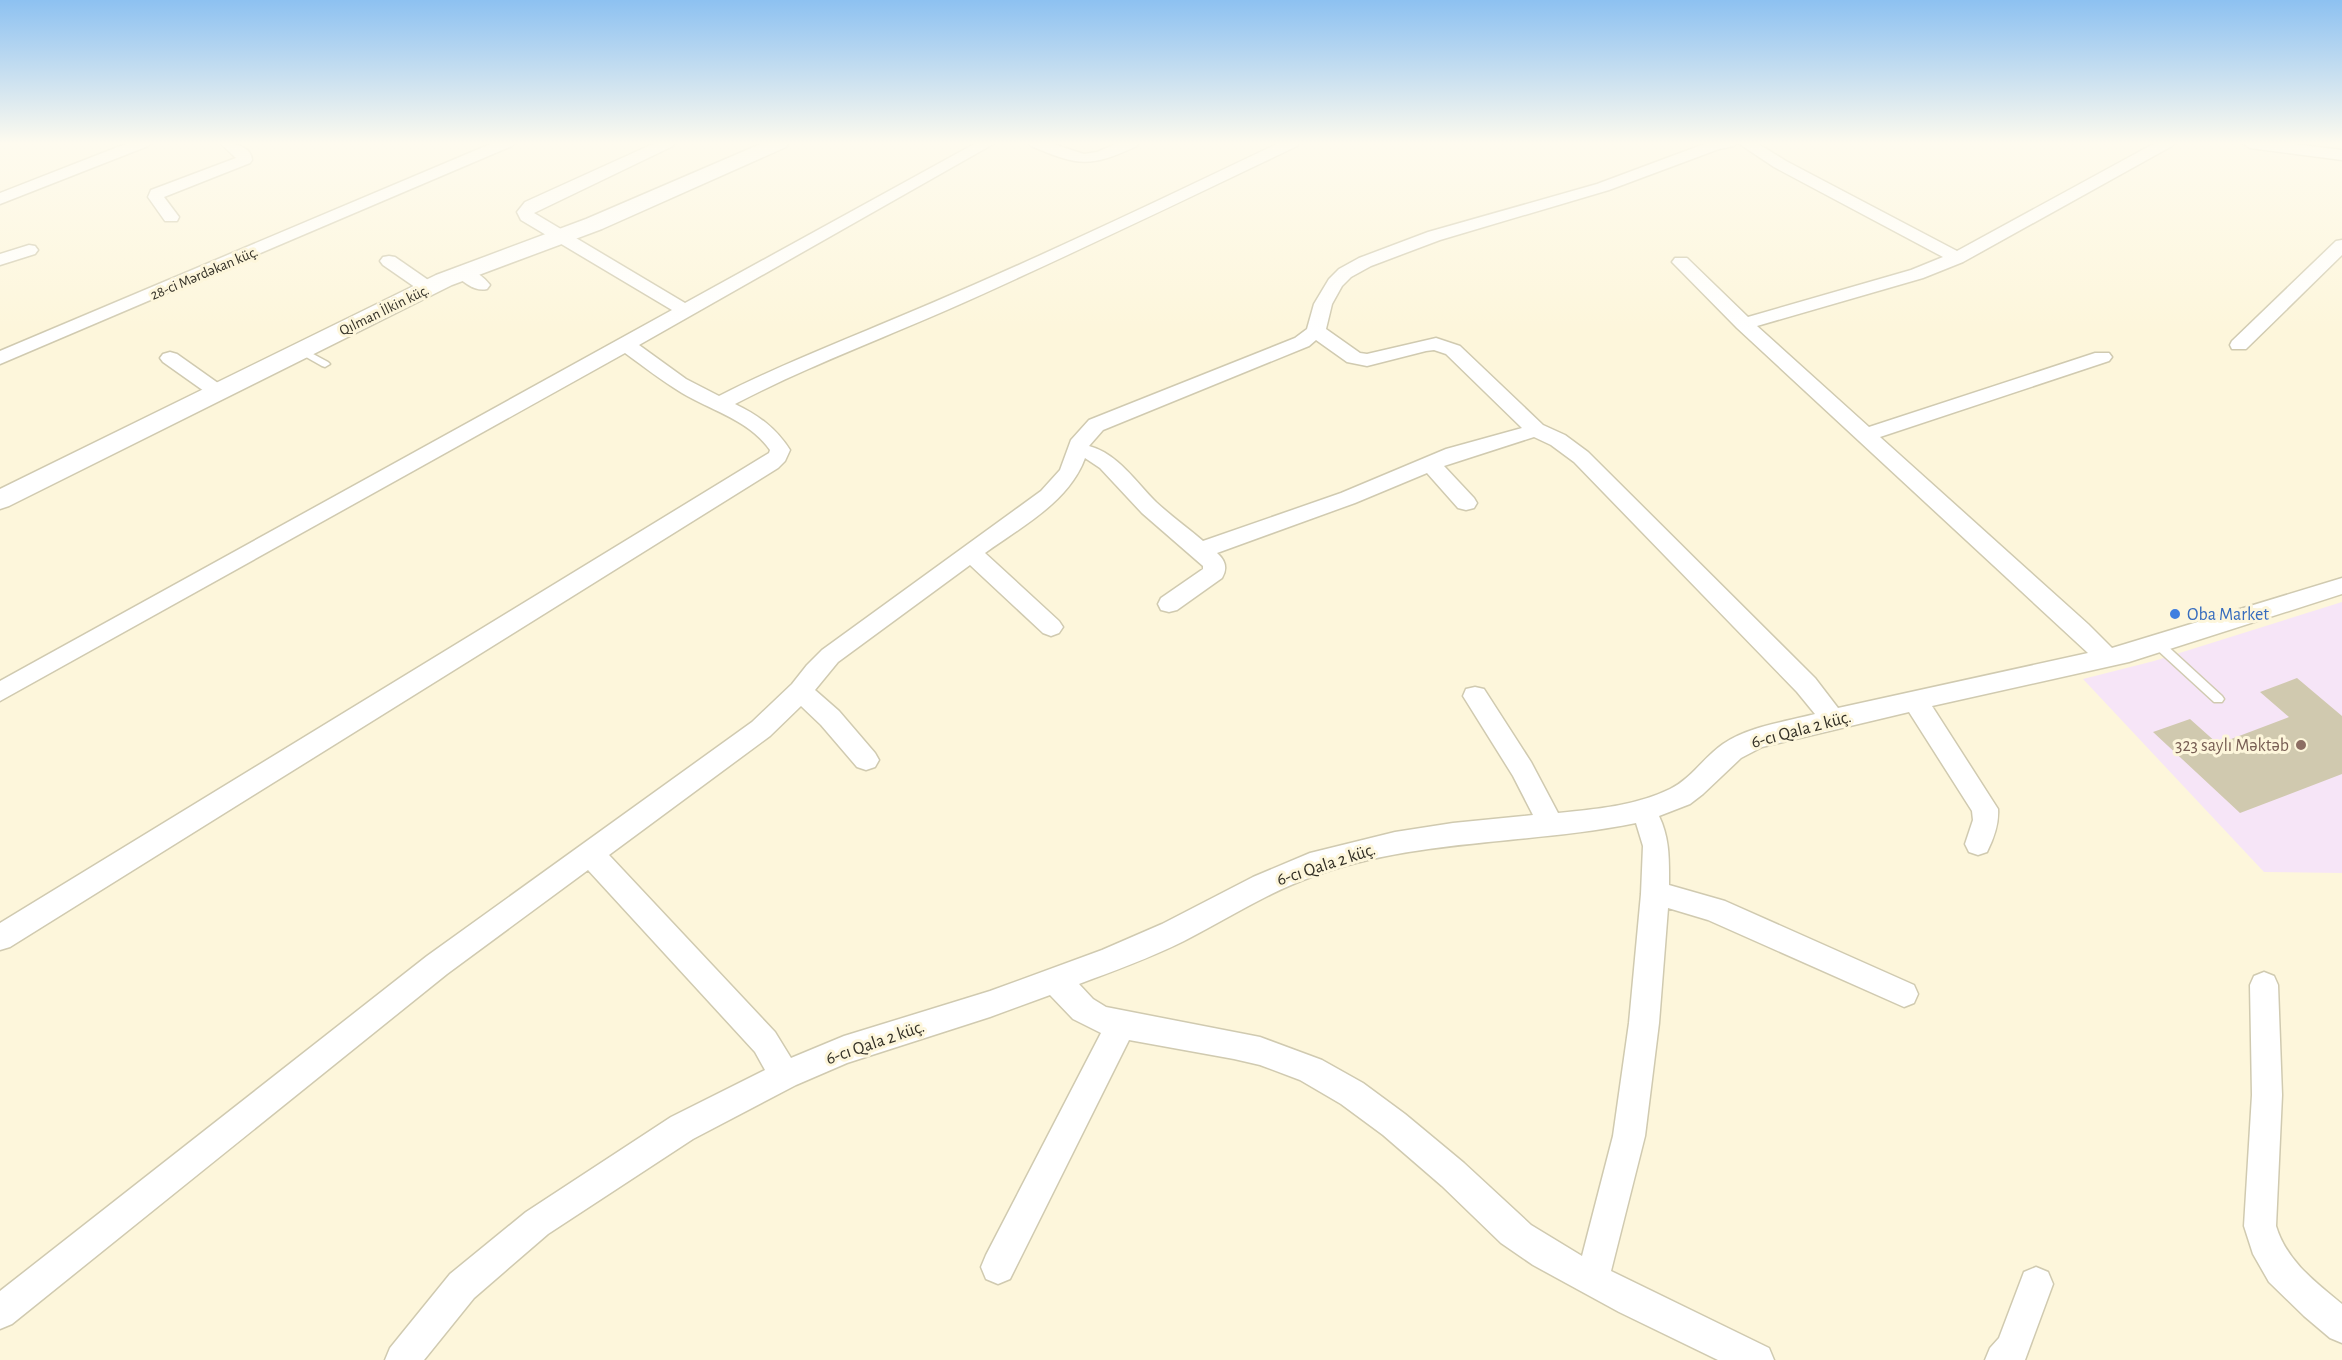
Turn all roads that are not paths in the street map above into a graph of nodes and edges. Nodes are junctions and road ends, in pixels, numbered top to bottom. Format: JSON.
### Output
{"nodes":[{"id":1,"x":163,"y":206,"type":"edge"},
{"id":2,"x":357,"y":206,"type":"edge"},
{"id":3,"x":530,"y":206,"type":"edge"},
{"id":4,"x":635,"y":206,"type":"edge"},
{"id":5,"x":872,"y":206,"type":"edge"},
{"id":6,"x":1156,"y":206,"type":"edge"},
{"id":7,"x":1536,"y":206,"type":"edge"},
{"id":8,"x":1860,"y":206,"type":"edge"},
{"id":9,"x":2051,"y":206,"type":"edge"},
{"id":10,"x":171,"y":217,"type":"dead end"},
{"id":11,"x":559,"y":237,"type":"junction"},
{"id":12,"x":2342,"y":245,"type":"edge"},
{"id":13,"x":29,"y":250,"type":"dead end"},
{"id":14,"x":1957,"y":258,"type":"junction"},
{"id":15,"x":0,"y":260,"type":"edge"},
{"id":16,"x":389,"y":261,"type":"dead end"},
{"id":17,"x":1681,"y":262,"type":"dead end"},
{"id":18,"x":428,"y":288,"type":"junction"},
{"id":19,"x":684,"y":310,"type":"junction"},
{"id":20,"x":1744,"y":324,"type":"junction"},
{"id":21,"x":1316,"y":331,"type":"junction"},
{"id":22,"x":626,"y":345,"type":"junction"},
{"id":23,"x":2239,"y":345,"type":"dead end"},
{"id":24,"x":302,"y":351,"type":"junction"},
{"id":25,"x":2102,"y":357,"type":"dead end"},
{"id":26,"x":0,"y":358,"type":"edge"},
{"id":27,"x":170,"y":358,"type":"dead end"},
{"id":28,"x":325,"y":363,"type":"dead end"},
{"id":29,"x":218,"y":392,"type":"junction"},
{"id":30,"x":718,"y":405,"type":"junction"},
{"id":31,"x":1536,"y":430,"type":"junction"},
{"id":32,"x":1865,"y":435,"type":"junction"},
{"id":33,"x":1078,"y":450,"type":"junction"},
{"id":34,"x":1431,"y":464,"type":"junction"},
{"id":35,"x":0,"y":500,"type":"edge"},
{"id":36,"x":1466,"y":503,"type":"dead end"},
{"id":37,"x":1198,"y":551,"type":"junction"},
{"id":38,"x":971,"y":553,"type":"junction"},
{"id":39,"x":2342,"y":586,"type":"edge"},
{"id":40,"x":1168,"y":604,"type":"dead end"},
{"id":41,"x":1051,"y":627,"type":"dead end"},
{"id":42,"x":2158,"y":644,"type":"junction"},
{"id":43,"x":2107,"y":658,"type":"junction"},
{"id":44,"x":801,"y":691,"type":"junction"},
{"id":45,"x":0,"y":692,"type":"edge"},
{"id":46,"x":1475,"y":696,"type":"dead end"},
{"id":47,"x":2218,"y":699,"type":"dead end"},
{"id":48,"x":1915,"y":700,"type":"junction"},
{"id":49,"x":1833,"y":719,"type":"junction"},
{"id":50,"x":866,"y":760,"type":"dead end"},
{"id":51,"x":1643,"y":811,"type":"junction"},
{"id":52,"x":1550,"y":824,"type":"junction"},
{"id":53,"x":1978,"y":844,"type":"dead end"},
{"id":54,"x":589,"y":852,"type":"junction"},
{"id":55,"x":1655,"y":894,"type":"junction"},
{"id":56,"x":0,"y":938,"type":"edge"},
{"id":57,"x":1056,"y":981,"type":"junction"},
{"id":58,"x":2264,"y":986,"type":"dead end"},
{"id":59,"x":1904,"y":994,"type":"dead end"},
{"id":60,"x":1121,"y":1025,"type":"junction"},
{"id":61,"x":785,"y":1075,"type":"junction"},
{"id":62,"x":998,"y":1267,"type":"dead end"},
{"id":63,"x":1592,"y":1279,"type":"junction"},
{"id":64,"x":2036,"y":1284,"type":"dead end"},
{"id":65,"x":0,"y":1312,"type":"edge"},
{"id":66,"x":2342,"y":1326,"type":"edge"},
{"id":67,"x":402,"y":1360,"type":"edge"},
{"id":68,"x":1757,"y":1360,"type":"edge"},
{"id":69,"x":2002,"y":1360,"type":"edge"}],
"edges":[{"from":1,"to":10,"type":"street"},
{"from":2,"to":26,"type":"street","name":"28-ci Mərdəkan küç."},
{"from":3,"to":11,"type":"street"},
{"from":4,"to":11,"type":"street","name":"Qılman İlkin küç."},
{"from":5,"to":19,"type":"street"},
{"from":6,"to":30,"type":"street"},
{"from":7,"to":21,"type":"street"},
{"from":8,"to":14,"type":"street"},
{"from":9,"to":14,"type":"street"},
{"from":11,"to":18,"type":"street","name":"Qılman İlkin küç."},
{"from":11,"to":19,"type":"street"},
{"from":12,"to":23,"type":"street"},
{"from":13,"to":15,"type":"street"},
{"from":14,"to":20,"type":"street"},
{"from":16,"to":18,"type":"street"},
{"from":17,"to":20,"type":"street"},
{"from":18,"to":24,"type":"street","name":"Qılman İlkin küç."},
{"from":19,"to":22,"type":"street"},
{"from":20,"to":32,"type":"street"},
{"from":21,"to":31,"type":"street"},
{"from":21,"to":33,"type":"street"},
{"from":22,"to":30,"type":"street"},
{"from":22,"to":45,"type":"street"},
{"from":24,"to":28,"type":"lane"},
{"from":24,"to":29,"type":"street","name":"Qılman İlkin küç."},
{"from":25,"to":32,"type":"street"},
{"from":27,"to":29,"type":"street"},
{"from":29,"to":35,"type":"street","name":"Qılman İlkin küç."},
{"from":30,"to":56,"type":"street"},
{"from":31,"to":34,"type":"street"},
{"from":31,"to":49,"type":"street"},
{"from":32,"to":43,"type":"street"},
{"from":33,"to":37,"type":"street"},
{"from":33,"to":38,"type":"street"},
{"from":34,"to":36,"type":"street"},
{"from":34,"to":37,"type":"street"},
{"from":37,"to":40,"type":"street"},
{"from":38,"to":41,"type":"street"},
{"from":38,"to":44,"type":"street"},
{"from":39,"to":42,"type":"street","name":"6-cı Qala 2 küç."},
{"from":42,"to":43,"type":"street","name":"6-cı Qala 2 küç."},
{"from":42,"to":47,"type":"lane"},
{"from":43,"to":48,"type":"street","name":"6-cı Qala 2 küç."},
{"from":44,"to":50,"type":"street"},
{"from":44,"to":54,"type":"street"},
{"from":46,"to":52,"type":"street"},
{"from":48,"to":49,"type":"street","name":"6-cı Qala 2 küç."},
{"from":48,"to":53,"type":"street"},
{"from":49,"to":51,"type":"street","name":"6-cı Qala 2 küç."},
{"from":51,"to":52,"type":"street","name":"6-cı Qala 2 küç."},
{"from":51,"to":55,"type":"street"},
{"from":52,"to":57,"type":"street","name":"6-cı Qala 2 küç."},
{"from":54,"to":61,"type":"street"},
{"from":54,"to":65,"type":"street"},
{"from":55,"to":59,"type":"street"},
{"from":55,"to":63,"type":"street"},
{"from":57,"to":60,"type":"street"},
{"from":57,"to":61,"type":"street","name":"6-cı Qala 2 küç."},
{"from":58,"to":66,"type":"street"},
{"from":60,"to":62,"type":"street"},
{"from":60,"to":63,"type":"street"},
{"from":61,"to":67,"type":"street","name":"6-cı Qala 2 küç."},
{"from":63,"to":68,"type":"street"},
{"from":64,"to":69,"type":"street"}]}
